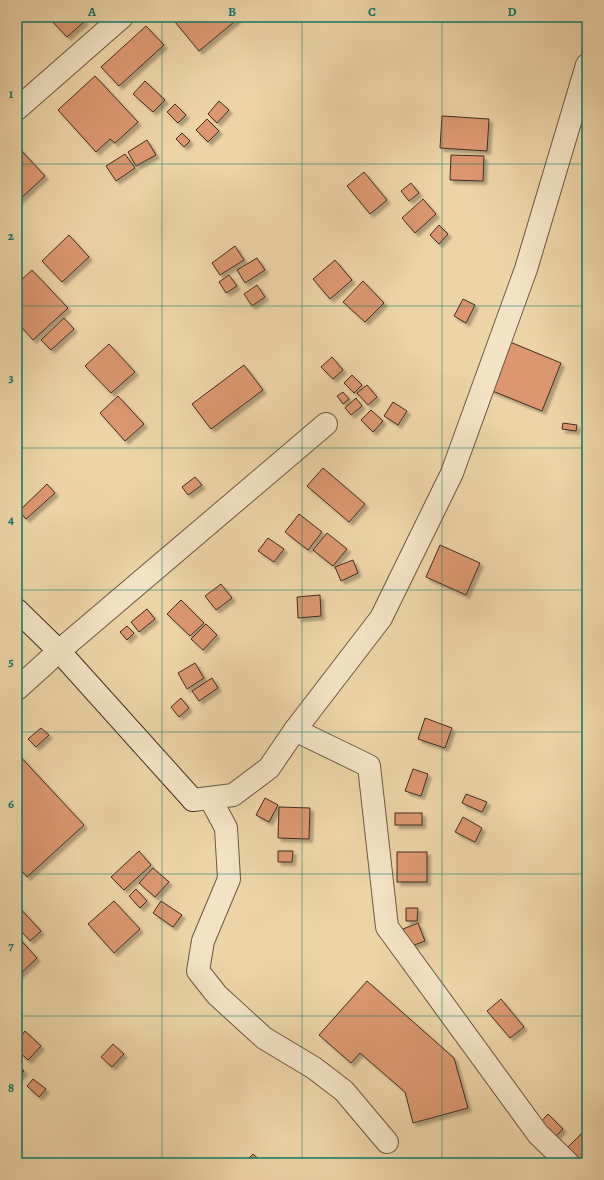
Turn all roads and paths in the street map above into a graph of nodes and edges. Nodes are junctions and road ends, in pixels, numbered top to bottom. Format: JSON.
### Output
{"nodes":[{"id":1,"x":122,"y":17,"type":"edge"},
{"id":2,"x":587,"y":65,"type":"edge"},
{"id":3,"x":17,"y":109,"type":"edge"},
{"id":4,"x":326,"y":424,"type":"dead end"},
{"id":5,"x":17,"y":610,"type":"edge"},
{"id":6,"x":59,"y":651,"type":"junction"},
{"id":7,"x":17,"y":689,"type":"edge"},
{"id":8,"x":295,"y":730,"type":"junction"},
{"id":9,"x":201,"y":799,"type":"junction"},
{"id":10,"x":387,"y":1142,"type":"dead end"},
{"id":11,"x":568,"y":1163,"type":"edge"}],
"edges":[{"from":1,"to":3,"type":"street"},
{"from":2,"to":8,"type":"street"},
{"from":4,"to":6,"type":"street"},
{"from":5,"to":6,"type":"street"},
{"from":6,"to":7,"type":"street"},
{"from":6,"to":9,"type":"street"},
{"from":8,"to":9,"type":"street"},
{"from":8,"to":11,"type":"street"},
{"from":9,"to":10,"type":"street"}]}
